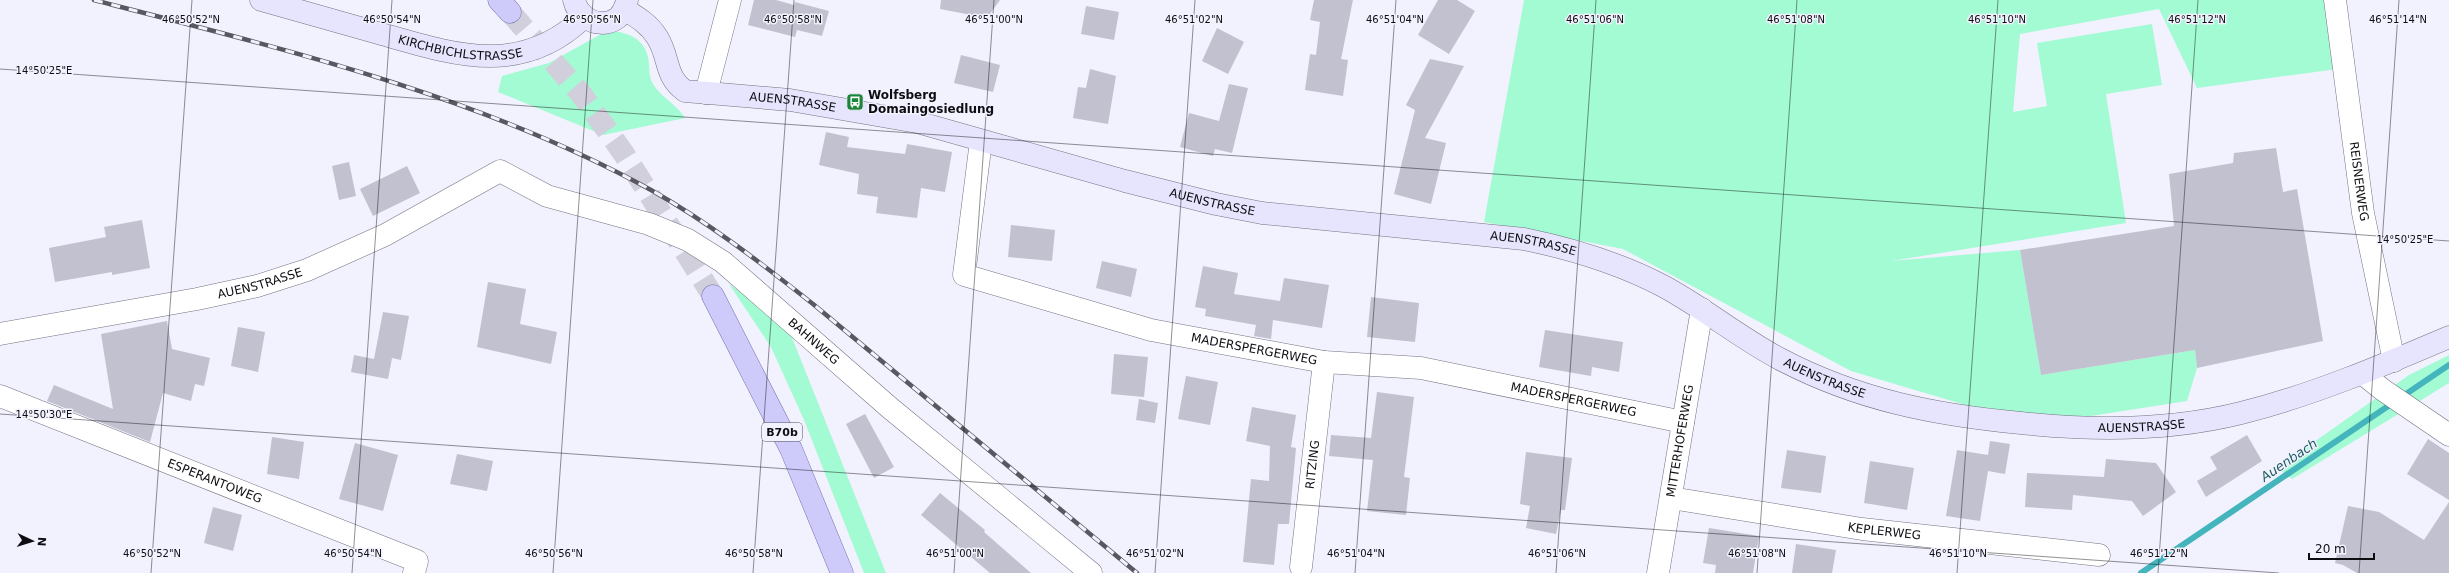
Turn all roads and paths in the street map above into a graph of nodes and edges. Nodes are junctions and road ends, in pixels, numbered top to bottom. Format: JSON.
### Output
{"nodes":[{"id":1,"x":261,"y":0,"type":"edge"},
{"id":2,"x":730,"y":0,"type":"edge"},
{"id":3,"x":2335,"y":0,"type":"edge"},
{"id":4,"x":626,"y":4,"type":"edge"},
{"id":5,"x":579,"y":9,"type":"edge"},
{"id":6,"x":706,"y":93,"type":"junction"},
{"id":7,"x":981,"y":141,"type":"junction"},
{"id":8,"x":500,"y":171,"type":"joint"},
{"id":9,"x":713,"y":296,"type":"tunnel mouth"},
{"id":10,"x":1702,"y":309,"type":"junction"},
{"id":11,"x":0,"y":334,"type":"edge"},
{"id":12,"x":2449,"y":337,"type":"edge"},
{"id":13,"x":2394,"y":361,"type":"junction"},
{"id":14,"x":1324,"y":362,"type":"junction"},
{"id":15,"x":2363,"y":374,"type":"junction"},
{"id":16,"x":0,"y":396,"type":"edge"},
{"id":17,"x":1684,"y":422,"type":"junction"},
{"id":18,"x":2449,"y":435,"type":"edge"},
{"id":19,"x":1671,"y":498,"type":"junction"},
{"id":20,"x":2099,"y":555,"type":"dead end"},
{"id":21,"x":1301,"y":567,"type":"dead end"},
{"id":22,"x":414,"y":573,"type":"edge"},
{"id":23,"x":842,"y":573,"type":"edge"},
{"id":24,"x":1091,"y":573,"type":"edge"},
{"id":25,"x":1658,"y":573,"type":"edge"}],
"edges":[{"from":1,"to":5,"type":"street","name":"KIRCHBICHLSTRASSE"},
{"from":2,"to":6,"type":"street"},
{"from":3,"to":13,"type":"street","name":"REISNERWEG"},
{"from":4,"to":5,"type":"street"},
{"from":4,"to":6,"type":"street","name":"AUENSTRASSE"},
{"from":6,"to":7,"type":"street","name":"AUENSTRASSE"},
{"from":7,"to":10,"type":"street","name":"AUENSTRASSE"},
{"from":7,"to":14,"type":"street","name":"MADERSPERGERWEG"},
{"from":8,"to":11,"type":"street","name":"AUENSTRASSE"},
{"from":8,"to":24,"type":"street","name":"BAHNWEG"},
{"from":9,"to":23,"type":"main road","number":"B70b"},
{"from":10,"to":15,"type":"street","name":"AUENSTRASSE"},
{"from":10,"to":17,"type":"street","name":"MITTERHOFERWEG"},
{"from":12,"to":13,"type":"street","name":"AUENSTRASSE"},
{"from":13,"to":15,"type":"street","name":"AUENSTRASSE"},
{"from":14,"to":17,"type":"street","name":"MADERSPERGERWEG"},
{"from":14,"to":21,"type":"street","name":"RITZING"},
{"from":15,"to":18,"type":"street"},
{"from":16,"to":22,"type":"street","name":"ESPERANTOWEG"},
{"from":17,"to":19,"type":"street","name":"MITTERHOFERWEG"},
{"from":19,"to":20,"type":"street","name":"KEPLERWEG"},
{"from":19,"to":25,"type":"street","name":"MITTERHOFERWEG"}]}
